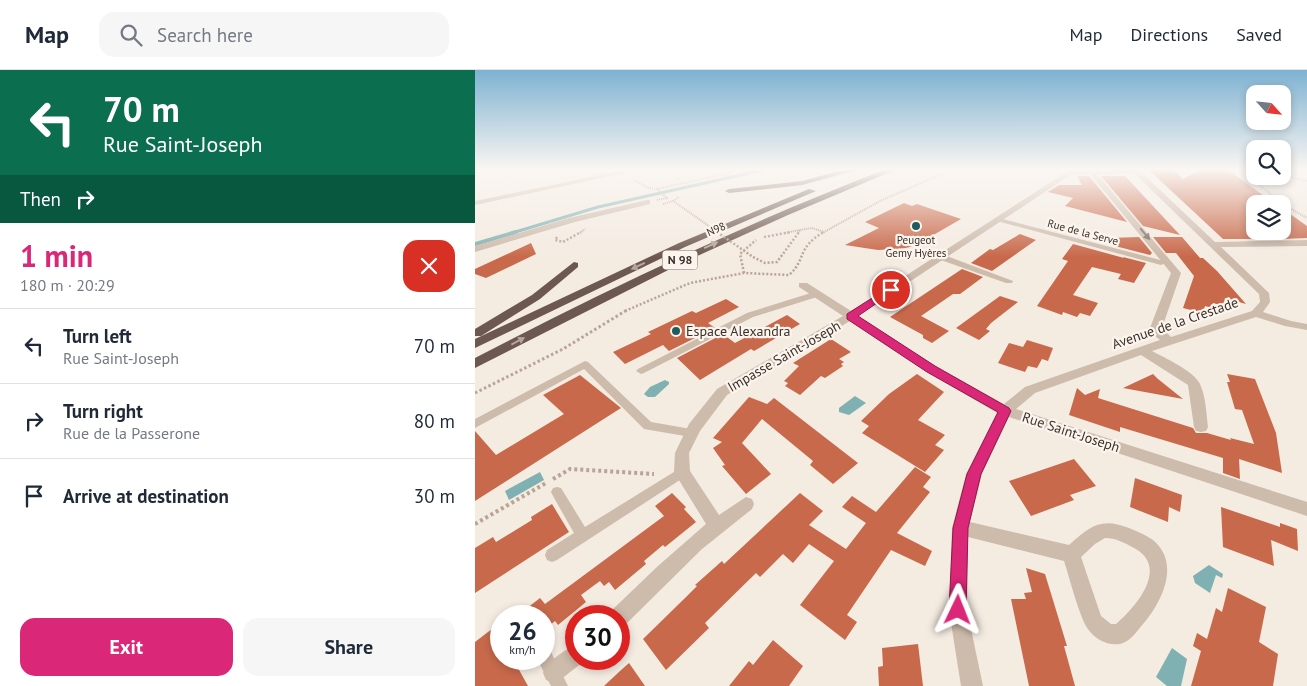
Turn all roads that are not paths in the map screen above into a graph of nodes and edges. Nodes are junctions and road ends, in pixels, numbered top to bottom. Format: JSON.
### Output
{"nodes":[{"id":1,"x":496,"y":199,"type":"edge"},
{"id":2,"x":793,"y":199,"type":"edge"},
{"id":3,"x":819,"y":199,"type":"edge"},
{"id":4,"x":1030,"y":199,"type":"edge"},
{"id":5,"x":1114,"y":199,"type":"edge"},
{"id":6,"x":1165,"y":199,"type":"edge"},
{"id":7,"x":647,"y":202,"type":"dead end"},
{"id":8,"x":475,"y":203,"type":"edge"},
{"id":9,"x":999,"y":220,"type":"junction"},
{"id":10,"x":1307,"y":244,"type":"edge"},
{"id":11,"x":682,"y":245,"type":"joint"},
{"id":12,"x":1213,"y":245,"type":"junction"},
{"id":13,"x":475,"y":249,"type":"edge"},
{"id":14,"x":941,"y":257,"type":"junction"},
{"id":15,"x":1161,"y":263,"type":"dead end"},
{"id":16,"x":574,"y":265,"type":"dead end"},
{"id":17,"x":1009,"y":281,"type":"dead end"},
{"id":18,"x":803,"y":285,"type":"dead end"},
{"id":19,"x":817,"y":294,"type":"junction"},
{"id":20,"x":1256,"y":313,"type":"junction"},
{"id":21,"x":851,"y":316,"type":"junction"},
{"id":22,"x":1307,"y":326,"type":"edge"},
{"id":23,"x":475,"y":334,"type":"edge"},
{"id":24,"x":1169,"y":341,"type":"junction"},
{"id":25,"x":475,"y":344,"type":"edge"},
{"id":26,"x":1142,"y":350,"type":"junction"},
{"id":27,"x":475,"y":364,"type":"edge"},
{"id":28,"x":641,"y":371,"type":"dead end"},
{"id":29,"x":1005,"y":411,"type":"junction"},
{"id":30,"x":475,"y":424,"type":"edge"},
{"id":31,"x":1201,"y":427,"type":"dead end"},
{"id":32,"x":691,"y":433,"type":"junction"},
{"id":33,"x":682,"y":472,"type":"junction"},
{"id":34,"x":557,"y":492,"type":"dead end"},
{"id":35,"x":746,"y":504,"type":"dead end"},
{"id":36,"x":1307,"y":509,"type":"edge"},
{"id":37,"x":716,"y":525,"type":"junction"},
{"id":38,"x":960,"y":528,"type":"junction"},
{"id":39,"x":583,"y":536,"type":"junction"},
{"id":40,"x":1071,"y":554,"type":"junction"},
{"id":41,"x":552,"y":555,"type":"dead end"},
{"id":42,"x":630,"y":605,"type":"edge"},
{"id":43,"x":565,"y":663,"type":"edge"},
{"id":44,"x":552,"y":672,"type":"edge"},
{"id":45,"x":972,"y":686,"type":"edge"}],
"edges":[{"from":1,"to":8,"type":"street"},
{"from":2,"to":11,"type":"highway","name":"N 98"},
{"from":27,"to":3,"type":"highway","name":"N98","number":"N 98","one_way":true},
{"from":4,"to":9,"type":"street","name":"Impasse Saint-Joseph"},
{"from":5,"to":24,"type":"street","one_way":true},
{"from":6,"to":12,"type":"street","name":"Avenue de la Crestade"},
{"from":7,"to":13,"type":"street"},
{"from":9,"to":14,"type":"street","name":"Impasse Saint-Joseph"},
{"from":9,"to":15,"type":"lane","name":"Rue de la Serve"},
{"from":10,"to":12,"type":"street"},
{"from":11,"to":25,"type":"highway","number":"N 98","one_way":true},
{"from":12,"to":20,"type":"street","name":"Avenue de la Crestade"},
{"from":14,"to":17,"type":"lane"},
{"from":14,"to":21,"type":"street","name":"Impasse Saint-Joseph"},
{"from":16,"to":23,"type":"highway"},
{"from":18,"to":19,"type":"street","name":"Rue Saint-Joseph"},
{"from":19,"to":21,"type":"street","name":"Rue Saint-Joseph"},
{"from":19,"to":28,"type":"lane"},
{"from":20,"to":22,"type":"street"},
{"from":20,"to":24,"type":"street","name":"Avenue de la Crestade"},
{"from":21,"to":29,"type":"street","name":"Rue Saint-Joseph"},
{"from":21,"to":32,"type":"street","name":"Impasse Saint-Joseph"},
{"from":24,"to":26,"type":"street","name":"Avenue de la Crestade"},
{"from":26,"to":29,"type":"street","name":"Avenue de la Crestade"},
{"from":26,"to":31,"type":"street"},
{"from":29,"to":36,"type":"street","name":"Rue Saint-Joseph"},
{"from":29,"to":38,"type":"street"},
{"from":30,"to":32,"type":"lane"},
{"from":32,"to":33,"type":"street","name":"Impasse Saint-Joseph"},
{"from":33,"to":37,"type":"street"},
{"from":33,"to":39,"type":"lane"},
{"from":34,"to":39,"type":"lane"},
{"from":35,"to":37,"type":"street"},
{"from":37,"to":42,"type":"street"},
{"from":38,"to":40,"type":"street"},
{"from":38,"to":45,"type":"street"},
{"from":39,"to":41,"type":"lane"},
{"from":40,"to":40,"type":"street"},
{"from":43,"to":44,"type":"street"}]}
